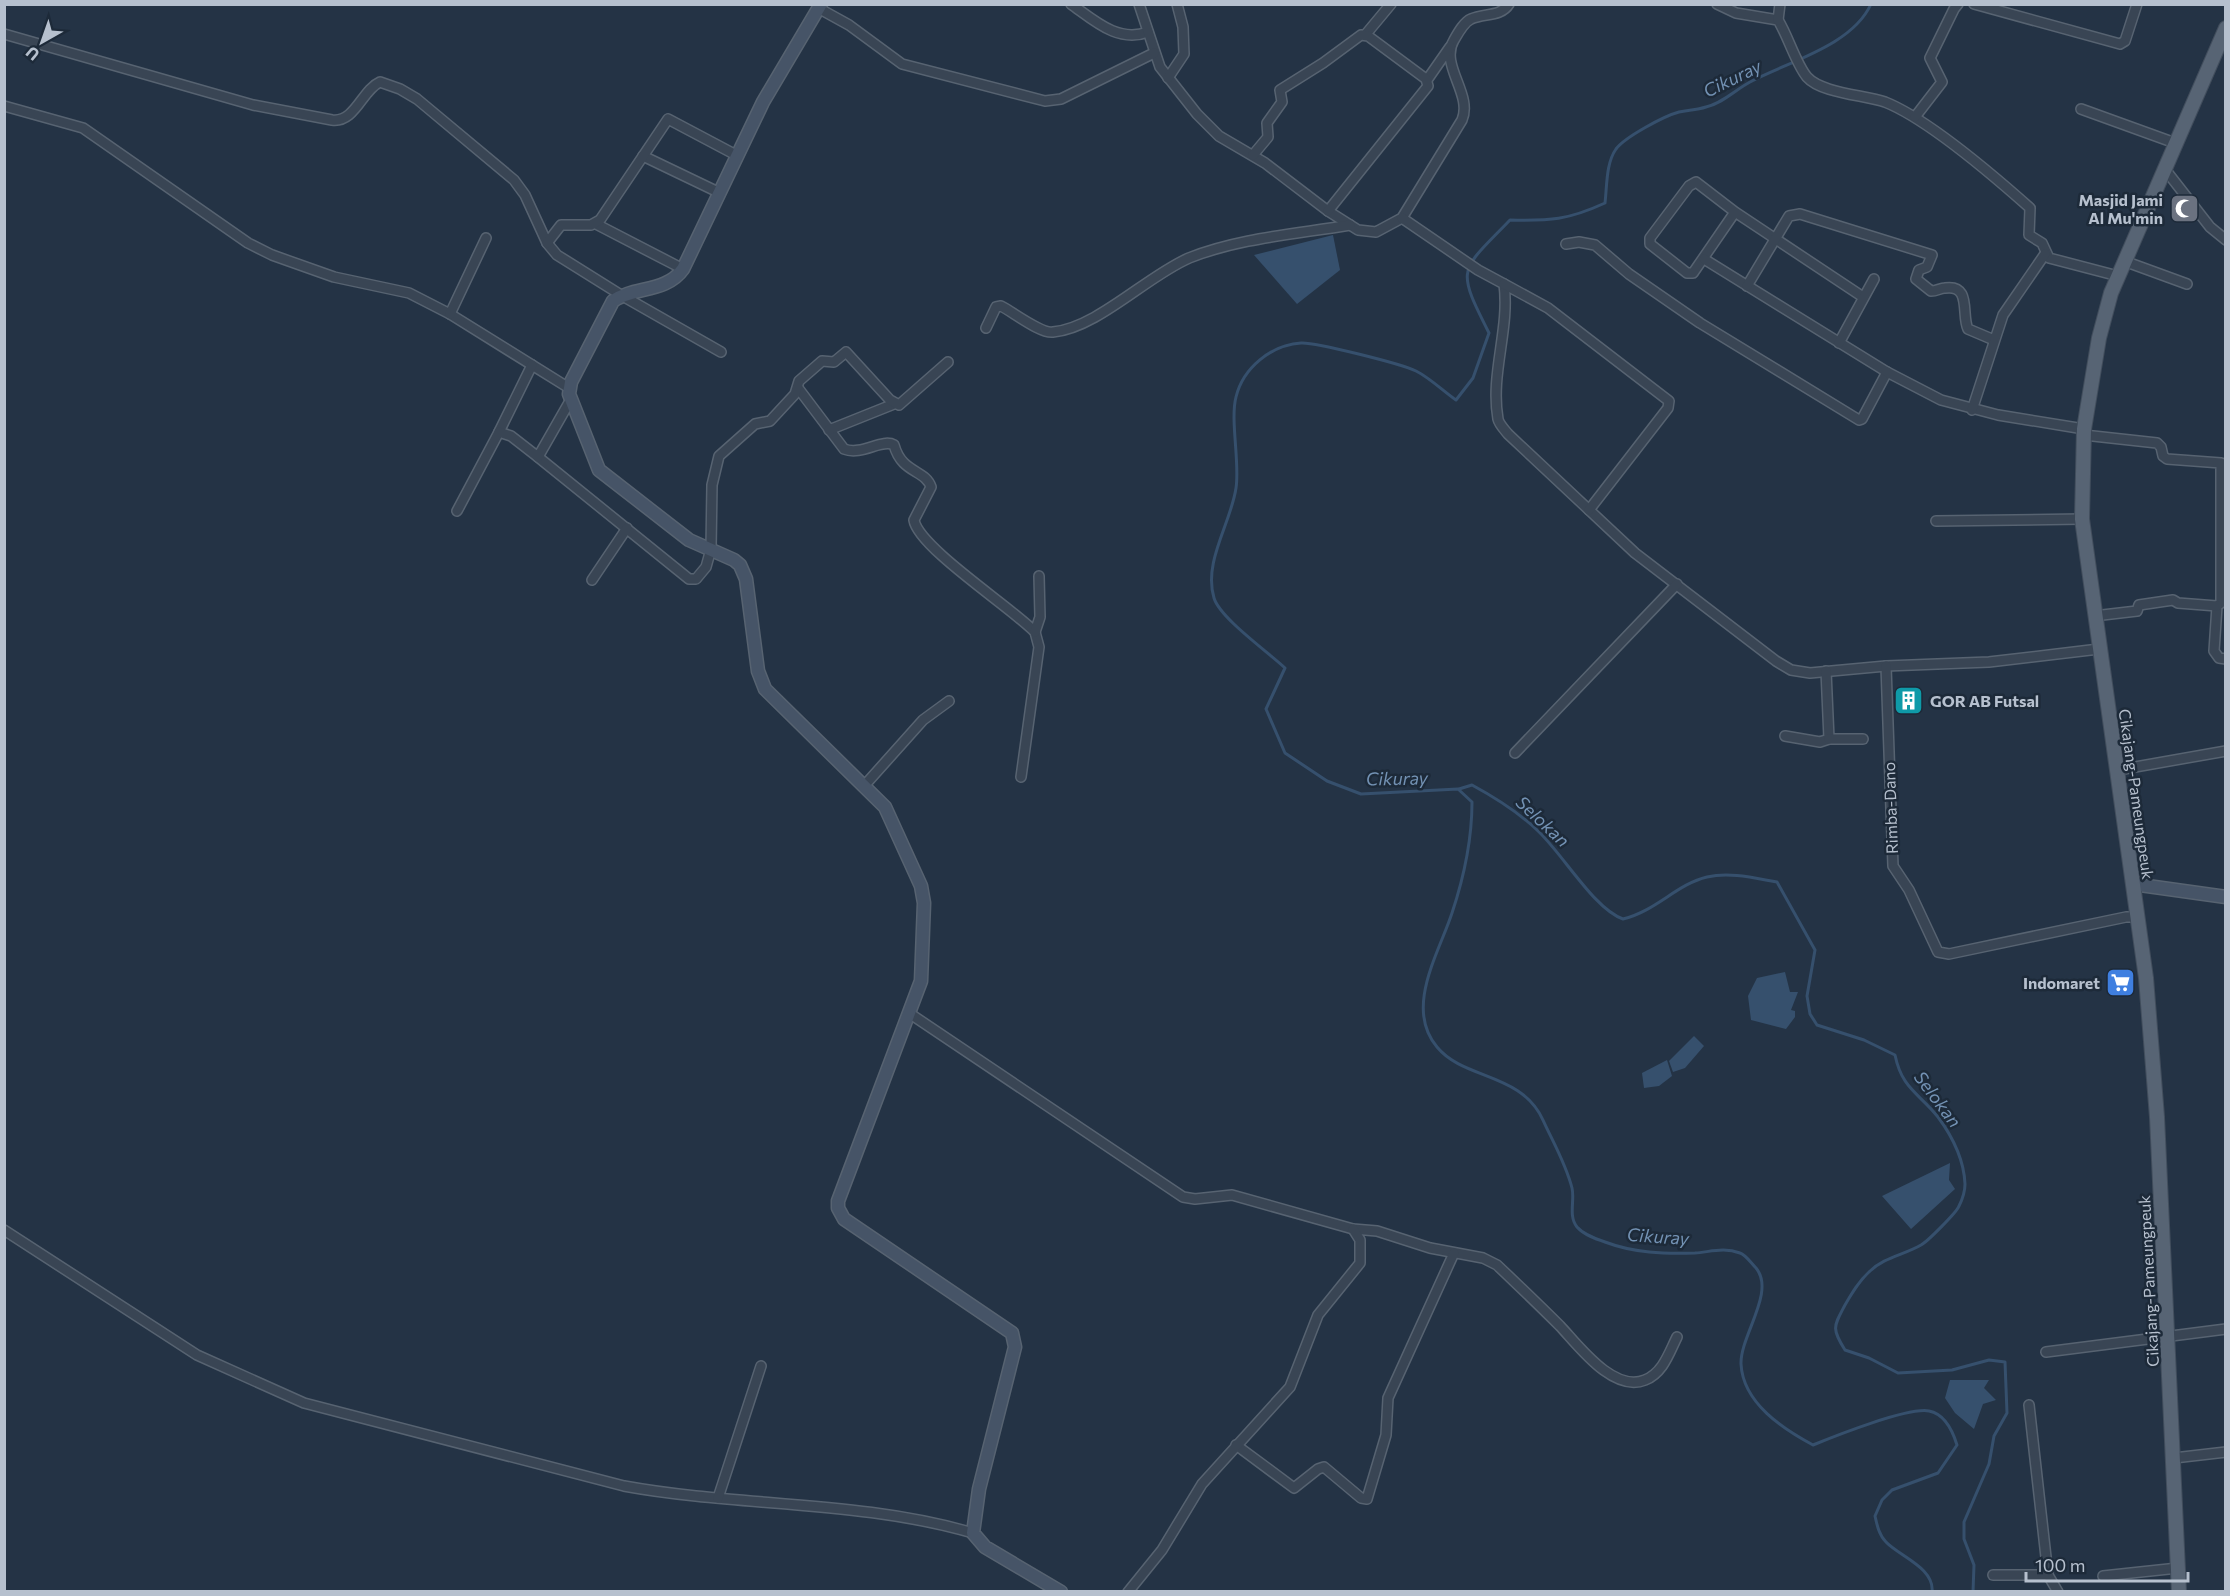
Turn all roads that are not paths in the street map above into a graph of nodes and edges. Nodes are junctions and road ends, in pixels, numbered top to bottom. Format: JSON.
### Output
{"nodes":[{"id":1,"x":1071,"y":4,"type":"edge"},
{"id":2,"x":1139,"y":4,"type":"edge"},
{"id":3,"x":1177,"y":4,"type":"edge"},
{"id":4,"x":1391,"y":4,"type":"edge"},
{"id":5,"x":1509,"y":4,"type":"edge"},
{"id":6,"x":1717,"y":4,"type":"edge"},
{"id":7,"x":1780,"y":4,"type":"edge"},
{"id":8,"x":1959,"y":4,"type":"edge"},
{"id":9,"x":1974,"y":4,"type":"edge"},
{"id":10,"x":2137,"y":4,"type":"edge"},
{"id":11,"x":820,"y":7,"type":"edge"},
{"id":12,"x":1778,"y":20,"type":"junction"},
{"id":13,"x":2226,"y":28,"type":"edge"},
{"id":14,"x":1148,"y":32,"type":"junction"},
{"id":15,"x":4,"y":34,"type":"edge"},
{"id":16,"x":1366,"y":34,"type":"junction"},
{"id":17,"x":1450,"y":47,"type":"junction"},
{"id":18,"x":1154,"y":53,"type":"junction"},
{"id":19,"x":1168,"y":78,"type":"junction"},
{"id":20,"x":1427,"y":80,"type":"junction"},
{"id":21,"x":4,"y":106,"type":"edge"},
{"id":22,"x":2081,"y":109,"type":"dead end"},
{"id":23,"x":1915,"y":117,"type":"junction"},
{"id":24,"x":2175,"y":143,"type":"junction"},
{"id":25,"x":736,"y":154,"type":"junction"},
{"id":26,"x":1253,"y":155,"type":"junction"},
{"id":27,"x":643,"y":156,"type":"junction"},
{"id":28,"x":2164,"y":168,"type":"junction"},
{"id":29,"x":718,"y":192,"type":"junction"},
{"id":30,"x":1328,"y":211,"type":"junction"},
{"id":31,"x":1735,"y":212,"type":"junction"},
{"id":32,"x":1402,"y":218,"type":"junction"},
{"id":33,"x":596,"y":224,"type":"junction"},
{"id":34,"x":1350,"y":225,"type":"junction"},
{"id":35,"x":486,"y":238,"type":"dead end"},
{"id":36,"x":1775,"y":238,"type":"junction"},
{"id":37,"x":2226,"y":240,"type":"edge"},
{"id":38,"x":548,"y":243,"type":"junction"},
{"id":39,"x":1566,"y":244,"type":"dead end"},
{"id":40,"x":2045,"y":254,"type":"junction"},
{"id":41,"x":1704,"y":260,"type":"junction"},
{"id":42,"x":2124,"y":261,"type":"junction"},
{"id":43,"x":683,"y":269,"type":"junction"},
{"id":44,"x":2118,"y":276,"type":"junction"},
{"id":45,"x":1874,"y":279,"type":"dead end"},
{"id":46,"x":1504,"y":284,"type":"junction"},
{"id":47,"x":2187,"y":284,"type":"dead end"},
{"id":48,"x":1747,"y":286,"type":"junction"},
{"id":49,"x":621,"y":295,"type":"junction"},
{"id":50,"x":1863,"y":297,"type":"junction"},
{"id":51,"x":450,"y":314,"type":"junction"},
{"id":52,"x":986,"y":328,"type":"dead end"},
{"id":53,"x":1994,"y":340,"type":"junction"},
{"id":54,"x":1839,"y":343,"type":"junction"},
{"id":55,"x":721,"y":352,"type":"dead end"},
{"id":56,"x":948,"y":362,"type":"dead end"},
{"id":57,"x":532,"y":365,"type":"junction"},
{"id":58,"x":1887,"y":372,"type":"junction"},
{"id":59,"x":798,"y":388,"type":"junction"},
{"id":60,"x":570,"y":395,"type":"junction"},
{"id":61,"x":894,"y":404,"type":"junction"},
{"id":62,"x":1972,"y":410,"type":"junction"},
{"id":63,"x":829,"y":430,"type":"junction"},
{"id":64,"x":499,"y":432,"type":"junction"},
{"id":65,"x":2084,"y":432,"type":"junction"},
{"id":66,"x":538,"y":457,"type":"junction"},
{"id":67,"x":1589,"y":510,"type":"junction"},
{"id":68,"x":457,"y":511,"type":"dead end"},
{"id":69,"x":2082,"y":519,"type":"junction"},
{"id":70,"x":1936,"y":521,"type":"dead end"},
{"id":71,"x":2224,"y":527,"type":"edge"},
{"id":72,"x":627,"y":528,"type":"junction"},
{"id":73,"x":711,"y":549,"type":"junction"},
{"id":74,"x":1039,"y":576,"type":"dead end"},
{"id":75,"x":592,"y":580,"type":"dead end"},
{"id":76,"x":1677,"y":584,"type":"junction"},
{"id":77,"x":2217,"y":606,"type":"junction"},
{"id":78,"x":2094,"y":616,"type":"junction"},
{"id":79,"x":1035,"y":632,"type":"junction"},
{"id":80,"x":2099,"y":649,"type":"junction"},
{"id":81,"x":2226,"y":659,"type":"edge"},
{"id":82,"x":1886,"y":666,"type":"junction"},
{"id":83,"x":1826,"y":671,"type":"junction"},
{"id":84,"x":949,"y":701,"type":"dead end"},
{"id":85,"x":1785,"y":736,"type":"dead end"},
{"id":86,"x":1829,"y":739,"type":"junction"},
{"id":87,"x":1863,"y":739,"type":"dead end"},
{"id":88,"x":2226,"y":751,"type":"edge"},
{"id":89,"x":1515,"y":753,"type":"dead end"},
{"id":90,"x":2118,"y":770,"type":"junction"},
{"id":91,"x":1021,"y":777,"type":"dead end"},
{"id":92,"x":864,"y":786,"type":"junction"},
{"id":93,"x":2133,"y":884,"type":"junction"},
{"id":94,"x":2226,"y":897,"type":"edge"},
{"id":95,"x":2138,"y":917,"type":"junction"},
{"id":96,"x":909,"y":1013,"type":"junction"},
{"id":97,"x":1353,"y":1229,"type":"junction"},
{"id":98,"x":4,"y":1230,"type":"edge"},
{"id":99,"x":1454,"y":1253,"type":"junction"},
{"id":100,"x":2226,"y":1329,"type":"edge"},
{"id":101,"x":2168,"y":1335,"type":"junction"},
{"id":102,"x":1677,"y":1337,"type":"dead end"},
{"id":103,"x":2046,"y":1352,"type":"dead end"},
{"id":104,"x":761,"y":1366,"type":"dead end"},
{"id":105,"x":2029,"y":1405,"type":"dead end"},
{"id":106,"x":1236,"y":1445,"type":"junction"},
{"id":107,"x":2226,"y":1452,"type":"edge"},
{"id":108,"x":2174,"y":1458,"type":"junction"},
{"id":109,"x":718,"y":1498,"type":"junction"},
{"id":110,"x":973,"y":1533,"type":"junction"},
{"id":111,"x":2178,"y":1568,"type":"junction"},
{"id":112,"x":1993,"y":1575,"type":"dead end"},
{"id":113,"x":2048,"y":1575,"type":"junction"},
{"id":114,"x":2103,"y":1576,"type":"dead end"},
{"id":115,"x":1061,"y":1592,"type":"edge"},
{"id":116,"x":1128,"y":1592,"type":"edge"},
{"id":117,"x":2058,"y":1592,"type":"edge"},
{"id":118,"x":2179,"y":1592,"type":"edge"}],
"edges":[{"from":1,"to":14,"type":"street"},
{"from":2,"to":14,"type":"street"},
{"from":3,"to":19,"type":"street"},
{"from":4,"to":16,"type":"street"},
{"from":5,"to":17,"type":"street"},
{"from":6,"to":12,"type":"street"},
{"from":7,"to":12,"type":"street"},
{"from":8,"to":23,"type":"street"},
{"from":9,"to":10,"type":"street"},
{"from":11,"to":18,"type":"street"},
{"from":11,"to":25,"type":"street"},
{"from":12,"to":23,"type":"street"},
{"from":13,"to":24,"type":"main road","name":"Cikajang-Pameungpeuk"},
{"from":14,"to":18,"type":"street"},
{"from":15,"to":38,"type":"street"},
{"from":16,"to":20,"type":"street"},
{"from":16,"to":26,"type":"street"},
{"from":17,"to":20,"type":"street"},
{"from":17,"to":32,"type":"street"},
{"from":18,"to":19,"type":"street"},
{"from":19,"to":26,"type":"street"},
{"from":20,"to":30,"type":"street"},
{"from":21,"to":51,"type":"street"},
{"from":22,"to":24,"type":"street"},
{"from":23,"to":40,"type":"street"},
{"from":24,"to":28,"type":"main road","name":"Cikajang-Pameungpeuk"},
{"from":25,"to":27,"type":"street"},
{"from":25,"to":29,"type":"street"},
{"from":26,"to":30,"type":"street"},
{"from":27,"to":29,"type":"street"},
{"from":27,"to":33,"type":"street"},
{"from":28,"to":37,"type":"street"},
{"from":28,"to":42,"type":"main road","name":"Cikajang-Pameungpeuk"},
{"from":29,"to":43,"type":"street"},
{"from":30,"to":34,"type":"street"},
{"from":31,"to":36,"type":"street"},
{"from":31,"to":41,"type":"street"},
{"from":31,"to":41,"type":"street"},
{"from":32,"to":34,"type":"street"},
{"from":32,"to":46,"type":"street"},
{"from":33,"to":38,"type":"street"},
{"from":33,"to":43,"type":"street"},
{"from":34,"to":52,"type":"street"},
{"from":35,"to":51,"type":"street"},
{"from":36,"to":48,"type":"street"},
{"from":36,"to":50,"type":"street"},
{"from":36,"to":53,"type":"street"},
{"from":38,"to":49,"type":"street"},
{"from":39,"to":58,"type":"street"},
{"from":40,"to":44,"type":"street"},
{"from":40,"to":53,"type":"street"},
{"from":41,"to":48,"type":"street"},
{"from":42,"to":44,"type":"main road","name":"Cikajang-Pameungpeuk"},
{"from":42,"to":47,"type":"street"},
{"from":43,"to":49,"type":"street"},
{"from":44,"to":65,"type":"main road","name":"Cikajang-Pameungpeuk"},
{"from":45,"to":50,"type":"street"},
{"from":46,"to":67,"type":"street"},
{"from":46,"to":67,"type":"street"},
{"from":48,"to":54,"type":"street"},
{"from":49,"to":55,"type":"street"},
{"from":49,"to":60,"type":"street"},
{"from":50,"to":54,"type":"street"},
{"from":51,"to":57,"type":"street"},
{"from":53,"to":62,"type":"street"},
{"from":54,"to":58,"type":"street"},
{"from":56,"to":61,"type":"street"},
{"from":57,"to":60,"type":"street"},
{"from":57,"to":64,"type":"street"},
{"from":58,"to":62,"type":"street"},
{"from":59,"to":61,"type":"street"},
{"from":59,"to":63,"type":"street"},
{"from":59,"to":73,"type":"street"},
{"from":60,"to":66,"type":"street"},
{"from":60,"to":73,"type":"street"},
{"from":61,"to":63,"type":"street"},
{"from":62,"to":65,"type":"street"},
{"from":63,"to":79,"type":"street"},
{"from":64,"to":66,"type":"street"},
{"from":64,"to":68,"type":"street"},
{"from":65,"to":69,"type":"main road","name":"Cikajang-Pameungpeuk"},
{"from":65,"to":71,"type":"street"},
{"from":66,"to":72,"type":"street"},
{"from":67,"to":76,"type":"street"},
{"from":69,"to":70,"type":"street"},
{"from":69,"to":78,"type":"main road","name":"Cikajang-Pameungpeuk"},
{"from":71,"to":77,"type":"street"},
{"from":72,"to":73,"type":"street"},
{"from":72,"to":75,"type":"street"},
{"from":73,"to":92,"type":"street"},
{"from":74,"to":79,"type":"street"},
{"from":76,"to":83,"type":"street"},
{"from":76,"to":89,"type":"street"},
{"from":77,"to":78,"type":"street"},
{"from":77,"to":81,"type":"street"},
{"from":78,"to":80,"type":"main road","name":"Cikajang-Pameungpeuk"},
{"from":79,"to":91,"type":"street"},
{"from":80,"to":82,"type":"street"},
{"from":80,"to":90,"type":"main road","name":"Cikajang-Pameungpeuk"},
{"from":82,"to":83,"type":"street"},
{"from":82,"to":95,"type":"street","name":"Rimba-Dano"},
{"from":83,"to":86,"type":"street"},
{"from":84,"to":92,"type":"street"},
{"from":85,"to":86,"type":"street"},
{"from":86,"to":87,"type":"street"},
{"from":88,"to":90,"type":"street"},
{"from":90,"to":93,"type":"main road","name":"Cikajang-Pameungpeuk"},
{"from":92,"to":96,"type":"street"},
{"from":93,"to":94,"type":"street"},
{"from":93,"to":95,"type":"main road","name":"Cikajang-Pameungpeuk"},
{"from":95,"to":101,"type":"main road","name":"Cikajang-Pameungpeuk"},
{"from":96,"to":97,"type":"street"},
{"from":96,"to":110,"type":"street"},
{"from":97,"to":99,"type":"street"},
{"from":97,"to":106,"type":"street"},
{"from":98,"to":109,"type":"street"},
{"from":99,"to":102,"type":"street"},
{"from":99,"to":106,"type":"street"},
{"from":100,"to":101,"type":"street"},
{"from":101,"to":103,"type":"street"},
{"from":101,"to":108,"type":"main road","name":"Cikajang-Pameungpeuk"},
{"from":104,"to":109,"type":"street"},
{"from":105,"to":113,"type":"street"},
{"from":106,"to":116,"type":"street"},
{"from":107,"to":108,"type":"street"},
{"from":108,"to":111,"type":"main road","name":"Cikajang-Pameungpeuk"},
{"from":109,"to":110,"type":"street"},
{"from":110,"to":115,"type":"street"},
{"from":111,"to":114,"type":"street"},
{"from":111,"to":118,"type":"main road","name":"Cikajang-Pameungpeuk"},
{"from":112,"to":113,"type":"street"},
{"from":113,"to":117,"type":"street"}]}
